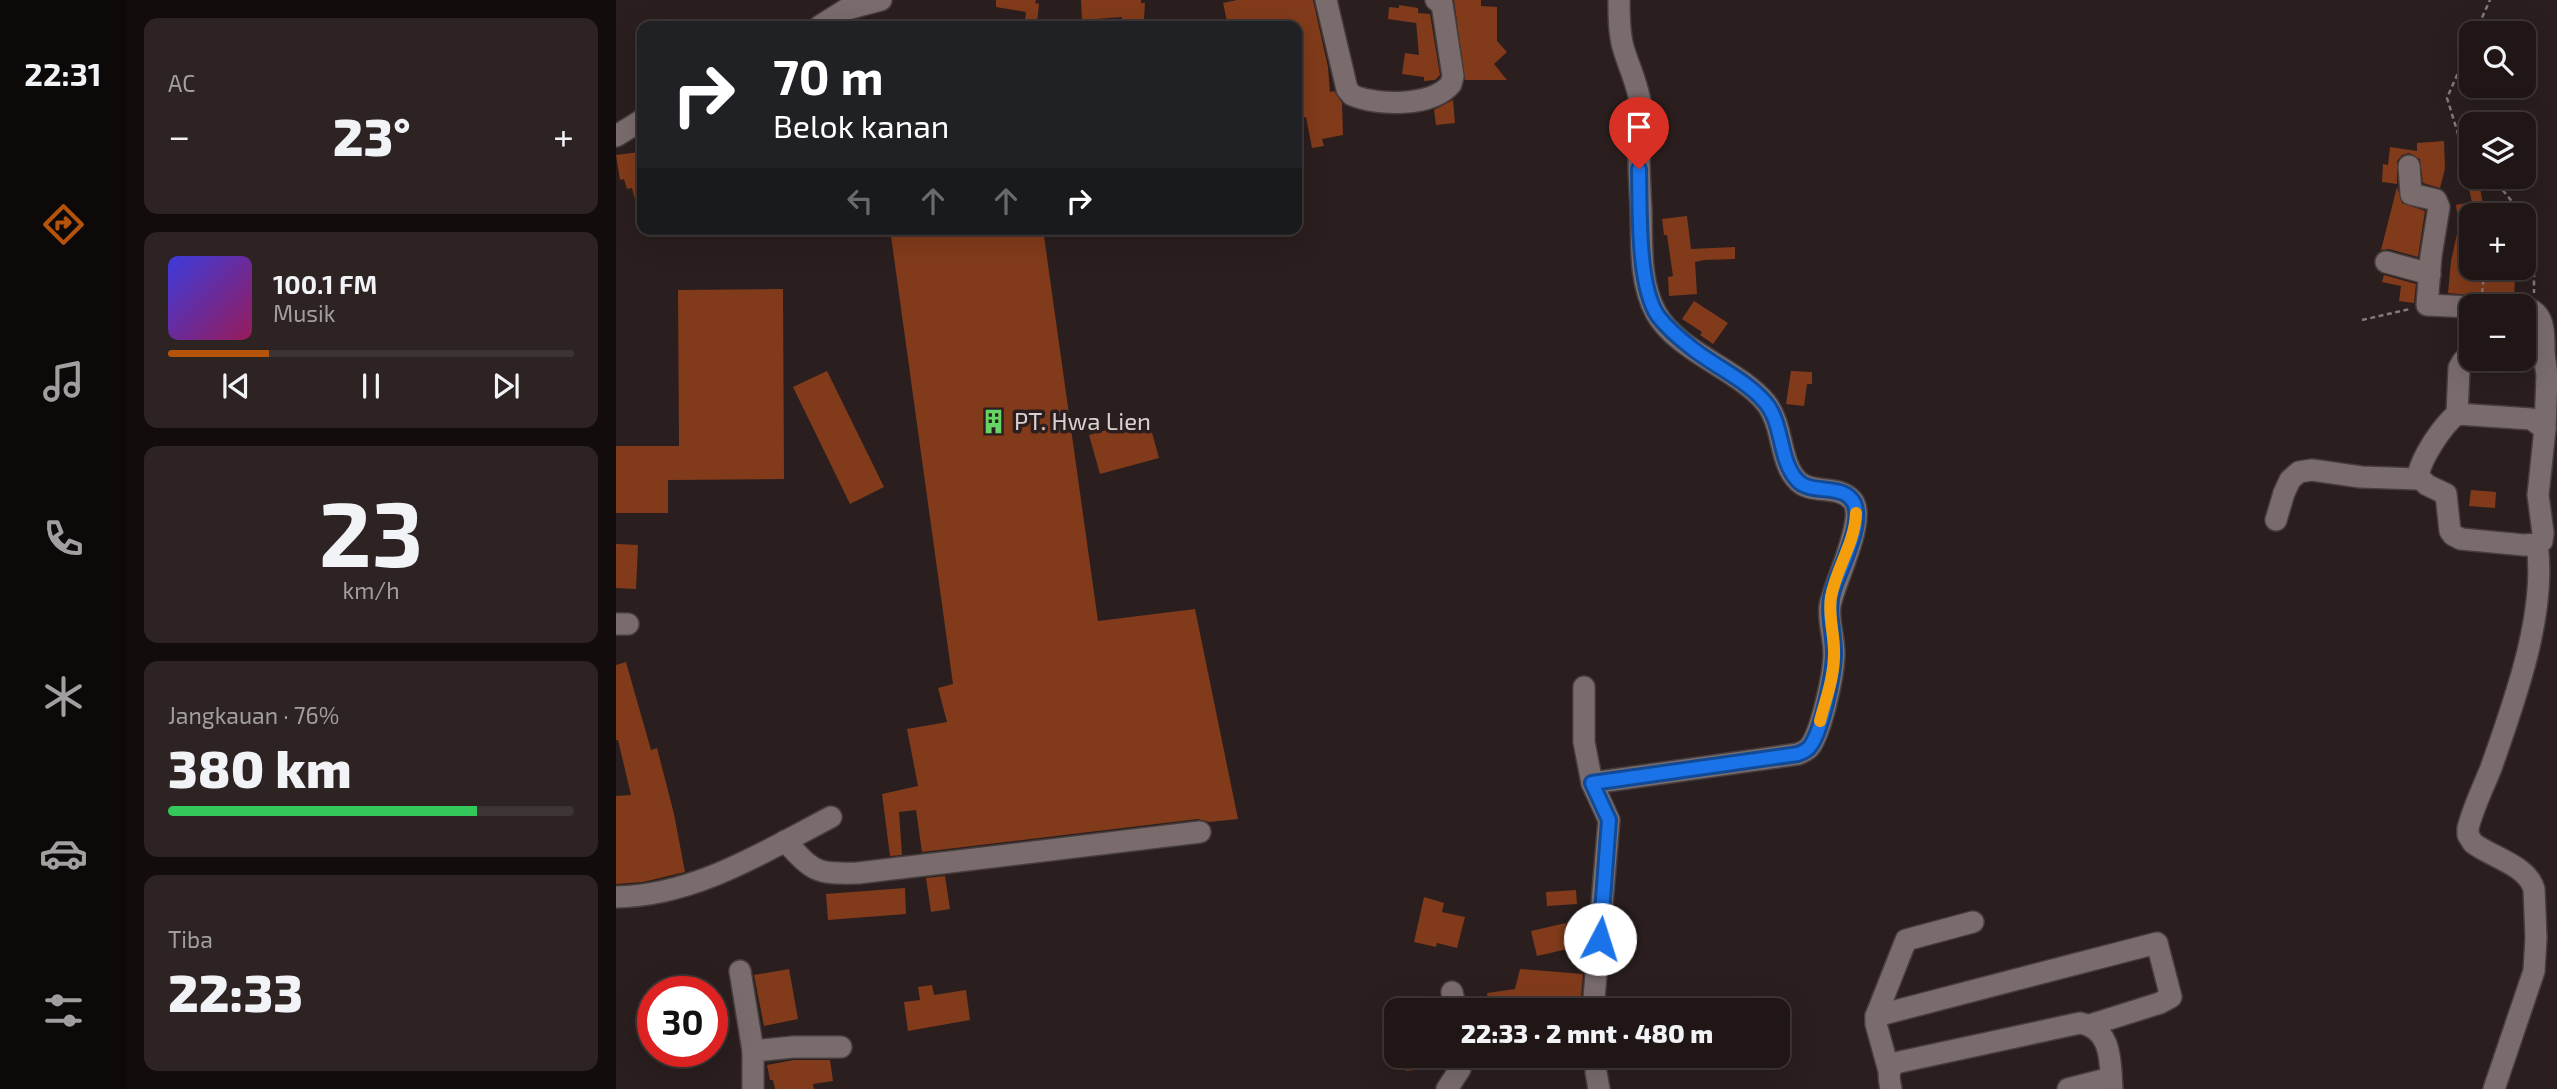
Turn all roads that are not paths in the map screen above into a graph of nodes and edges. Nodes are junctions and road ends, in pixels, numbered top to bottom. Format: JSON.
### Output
{"nodes":[{"id":1,"x":881,"y":0,"type":"edge"},
{"id":2,"x":1326,"y":0,"type":"edge"},
{"id":3,"x":1436,"y":0,"type":"edge"},
{"id":4,"x":1619,"y":0,"type":"edge"},
{"id":5,"x":828,"y":21,"type":"edge"},
{"id":6,"x":637,"y":123,"type":"edge"},
{"id":7,"x":616,"y":136,"type":"edge"},
{"id":8,"x":2409,"y":166,"type":"dead end"},
{"id":9,"x":2385,"y":261,"type":"dead end"},
{"id":10,"x":2430,"y":274,"type":"junction"},
{"id":11,"x":2459,"y":302,"type":"edge"},
{"id":12,"x":2536,"y":317,"type":"edge"},
{"id":13,"x":2536,"y":346,"type":"edge"},
{"id":14,"x":2536,"y":358,"type":"edge"},
{"id":15,"x":2459,"y":368,"type":"edge"},
{"id":16,"x":2456,"y":414,"type":"junction"},
{"id":17,"x":2544,"y":429,"type":"junction"},
{"id":18,"x":2418,"y":479,"type":"junction"},
{"id":19,"x":2276,"y":520,"type":"dead end"},
{"id":20,"x":2546,"y":533,"type":"edge"},
{"id":21,"x":1584,"y":687,"type":"dead end"},
{"id":22,"x":1592,"y":783,"type":"junction"},
{"id":23,"x":831,"y":817,"type":"dead end"},
{"id":24,"x":1200,"y":832,"type":"dead end"},
{"id":25,"x":785,"y":841,"type":"junction"},
{"id":26,"x":616,"y":897,"type":"edge"},
{"id":27,"x":1973,"y":922,"type":"dead end"},
{"id":28,"x":740,"y":971,"type":"dead end"},
{"id":29,"x":1594,"y":998,"type":"edge"},
{"id":30,"x":1876,"y":1016,"type":"junction"},
{"id":31,"x":2090,"y":1025,"type":"junction"},
{"id":32,"x":841,"y":1047,"type":"dead end"},
{"id":33,"x":753,"y":1051,"type":"junction"},
{"id":34,"x":1460,"y":1068,"type":"edge"},
{"id":35,"x":1890,"y":1080,"type":"edge"},
{"id":36,"x":2112,"y":1084,"type":"edge"},
{"id":37,"x":752,"y":1089,"type":"edge"},
{"id":38,"x":1447,"y":1089,"type":"edge"},
{"id":39,"x":2068,"y":1089,"type":"edge"},
{"id":40,"x":2494,"y":1089,"type":"edge"}],
"edges":[{"from":1,"to":5,"type":"street"},
{"from":2,"to":3,"type":"street"},
{"from":4,"to":22,"type":"street"},
{"from":6,"to":7,"type":"street"},
{"from":8,"to":10,"type":"street"},
{"from":9,"to":10,"type":"street"},
{"from":10,"to":11,"type":"street"},
{"from":12,"to":13,"type":"street"},
{"from":14,"to":17,"type":"street"},
{"from":15,"to":16,"type":"street"},
{"from":16,"to":17,"type":"street"},
{"from":16,"to":18,"type":"street"},
{"from":17,"to":20,"type":"street"},
{"from":18,"to":19,"type":"street"},
{"from":18,"to":20,"type":"street"},
{"from":20,"to":40,"type":"street"},
{"from":21,"to":22,"type":"street"},
{"from":22,"to":29,"type":"street"},
{"from":23,"to":25,"type":"street"},
{"from":24,"to":25,"type":"street"},
{"from":25,"to":26,"type":"street"},
{"from":27,"to":30,"type":"street"},
{"from":28,"to":33,"type":"street"},
{"from":30,"to":31,"type":"street"},
{"from":30,"to":35,"type":"street"},
{"from":31,"to":35,"type":"street"},
{"from":31,"to":36,"type":"street"},
{"from":32,"to":33,"type":"street"},
{"from":33,"to":37,"type":"street"},
{"from":34,"to":38,"type":"street"},
{"from":36,"to":39,"type":"street"}]}
